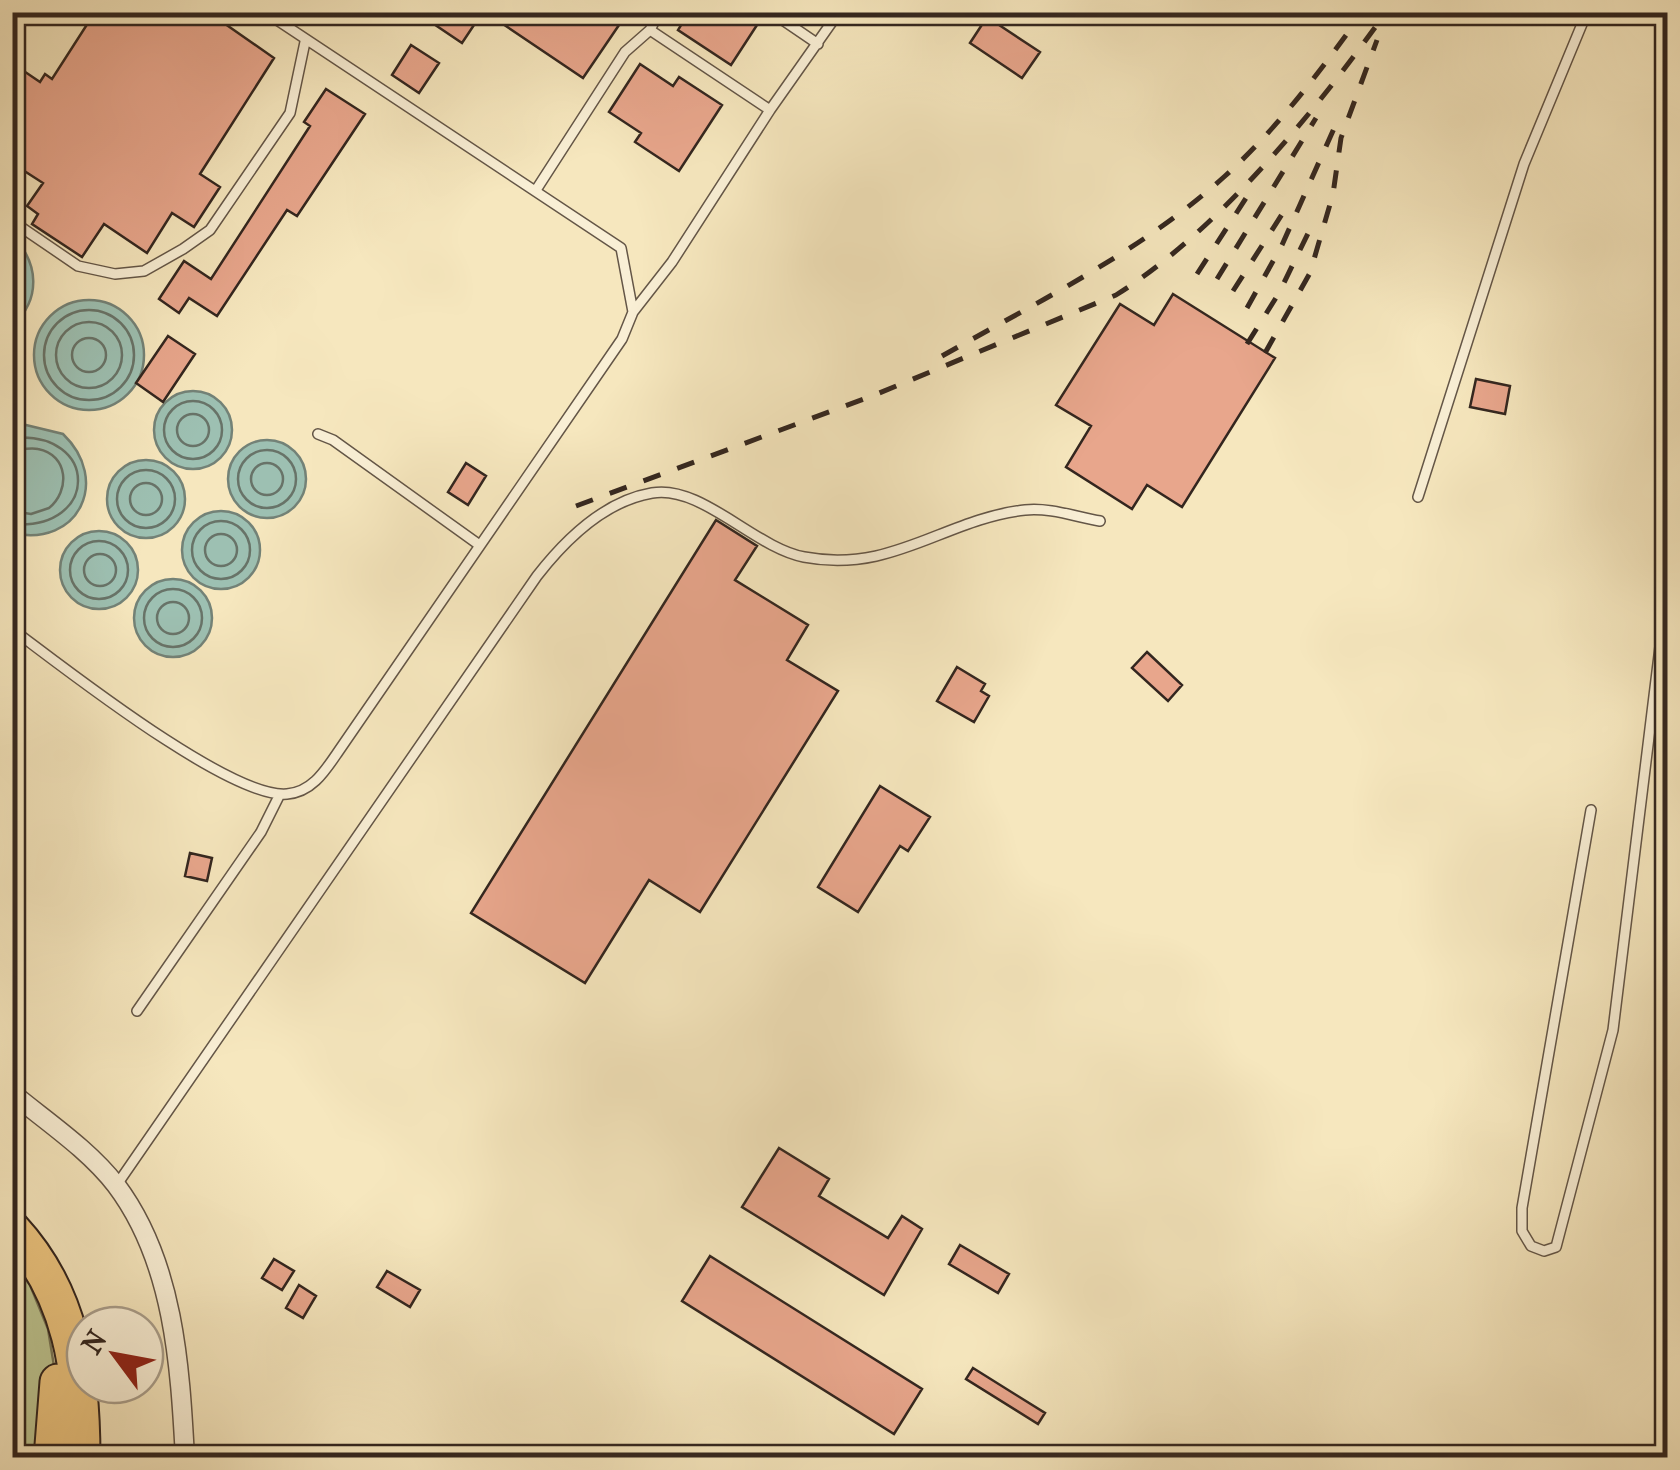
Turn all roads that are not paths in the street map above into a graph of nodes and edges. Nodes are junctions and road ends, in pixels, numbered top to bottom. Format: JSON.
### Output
{"nodes":[{"id":1,"x":264,"y":12,"type":"edge"},
{"id":2,"x":660,"y":12,"type":"edge"},
{"id":3,"x":771,"y":12,"type":"edge"},
{"id":4,"x":839,"y":12,"type":"edge"},
{"id":5,"x":1587,"y":12,"type":"edge"},
{"id":6,"x":650,"y":30,"type":"junction"},
{"id":7,"x":305,"y":42,"type":"junction"},
{"id":8,"x":818,"y":44,"type":"junction"},
{"id":9,"x":770,"y":110,"type":"junction"},
{"id":10,"x":536,"y":190,"type":"junction"},
{"id":11,"x":12,"y":221,"type":"edge"},
{"id":12,"x":633,"y":312,"type":"junction"},
{"id":13,"x":318,"y":434,"type":"dead end"},
{"id":14,"x":1418,"y":496,"type":"dead end"},
{"id":15,"x":1100,"y":521,"type":"dead end"},
{"id":16,"x":478,"y":544,"type":"junction"},
{"id":17,"x":1668,"y":582,"type":"edge"},
{"id":18,"x":12,"y":629,"type":"edge"},
{"id":19,"x":280,"y":794,"type":"junction"},
{"id":20,"x":1591,"y":810,"type":"dead end"},
{"id":21,"x":137,"y":1010,"type":"dead end"},
{"id":22,"x":12,"y":1093,"type":"edge"},
{"id":23,"x":116,"y":1186,"type":"junction"},
{"id":24,"x":12,"y":1229,"type":"edge"},
{"id":25,"x":12,"y":1261,"type":"edge"},
{"id":26,"x":52,"y":1458,"type":"edge"},
{"id":27,"x":82,"y":1458,"type":"edge"},
{"id":28,"x":185,"y":1458,"type":"edge"}],
"edges":[{"from":1,"to":7,"type":"lane"},
{"from":2,"to":6,"type":"lane"},
{"from":3,"to":8,"type":"lane"},
{"from":4,"to":8,"type":"lane"},
{"from":5,"to":14,"type":"lane"},
{"from":6,"to":9,"type":"lane"},
{"from":6,"to":10,"type":"lane"},
{"from":7,"to":10,"type":"lane"},
{"from":7,"to":11,"type":"lane"},
{"from":8,"to":9,"type":"lane"},
{"from":9,"to":12,"type":"lane"},
{"from":10,"to":12,"type":"lane"},
{"from":12,"to":16,"type":"lane"},
{"from":13,"to":16,"type":"lane"},
{"from":15,"to":23,"type":"lane"},
{"from":16,"to":19,"type":"lane"},
{"from":17,"to":20,"type":"lane"},
{"from":18,"to":19,"type":"lane"},
{"from":19,"to":21,"type":"lane"},
{"from":22,"to":23,"type":"street"},
{"from":23,"to":28,"type":"street"},
{"from":24,"to":27,"type":"highway"},
{"from":25,"to":26,"type":"highway"}]}
